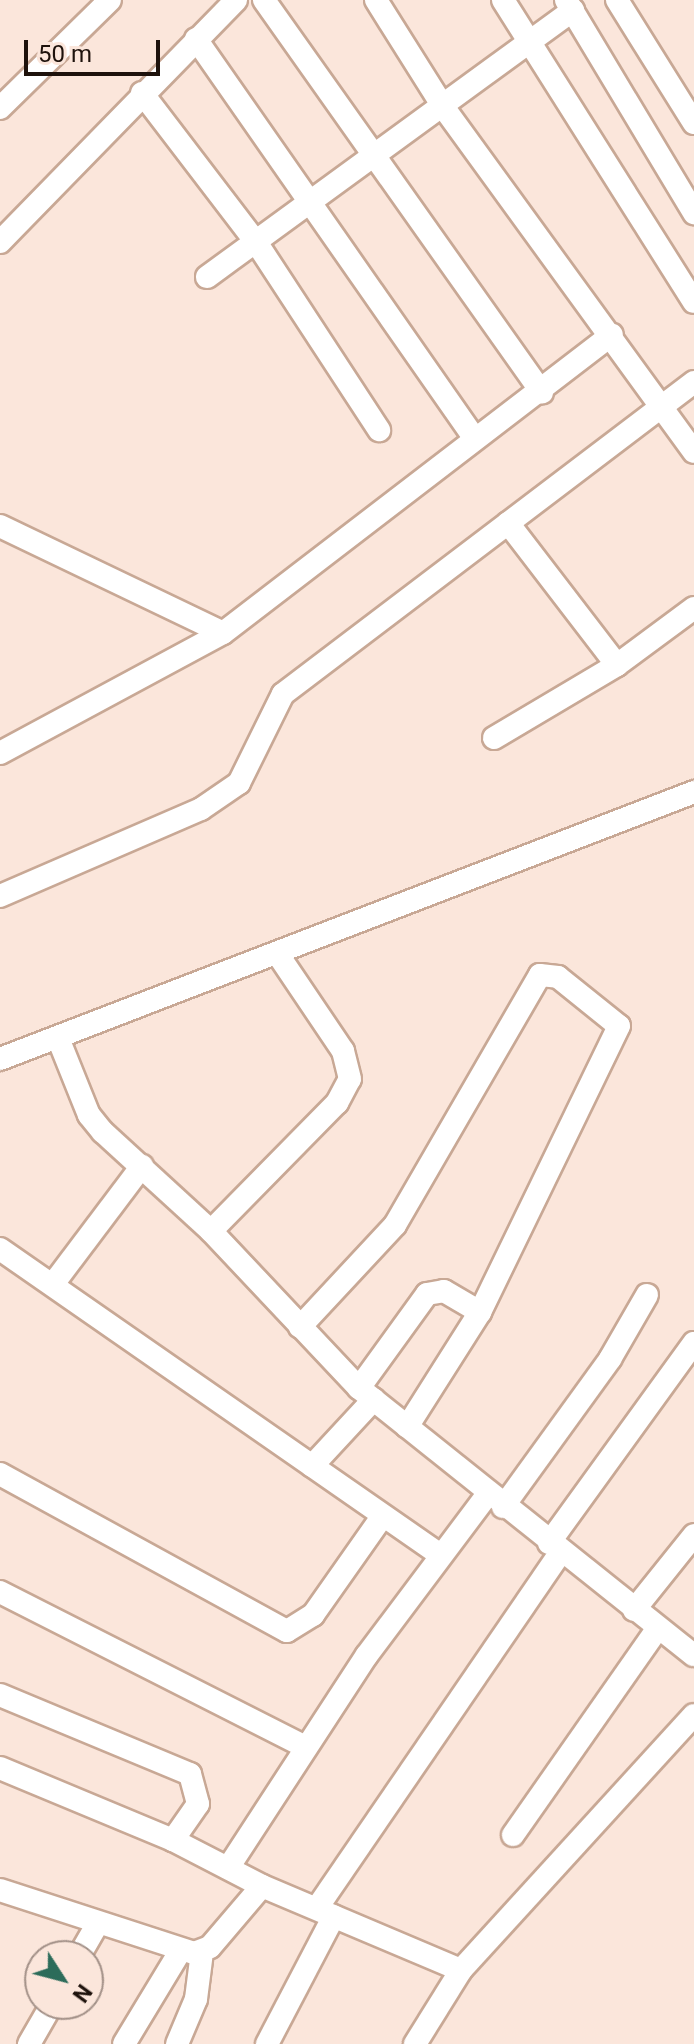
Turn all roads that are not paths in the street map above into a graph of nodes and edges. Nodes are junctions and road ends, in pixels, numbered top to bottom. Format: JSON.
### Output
{"nodes":[{"id":1,"x":110,"y":0,"type":"edge"},
{"id":2,"x":236,"y":0,"type":"edge"},
{"id":3,"x":264,"y":0,"type":"edge"},
{"id":4,"x":376,"y":0,"type":"edge"},
{"id":5,"x":503,"y":0,"type":"edge"},
{"id":6,"x":617,"y":0,"type":"edge"},
{"id":7,"x":570,"y":5,"type":"edge"},
{"id":8,"x":196,"y":39,"type":"junction"},
{"id":9,"x":530,"y":45,"type":"junction"},
{"id":10,"x":142,"y":93,"type":"junction"},
{"id":11,"x":0,"y":108,"type":"edge"},
{"id":12,"x":444,"y":108,"type":"junction"},
{"id":13,"x":694,"y":123,"type":"edge"},
{"id":14,"x":376,"y":156,"type":"junction"},
{"id":15,"x":308,"y":205,"type":"junction"},
{"id":16,"x":694,"y":213,"type":"edge"},
{"id":17,"x":0,"y":242,"type":"edge"},
{"id":18,"x":256,"y":242,"type":"junction"},
{"id":19,"x":207,"y":277,"type":"dead end"},
{"id":20,"x":694,"y":302,"type":"edge"},
{"id":21,"x":612,"y":335,"type":"junction"},
{"id":22,"x":694,"y":382,"type":"edge"},
{"id":23,"x":542,"y":392,"type":"junction"},
{"id":24,"x":665,"y":405,"type":"junction"},
{"id":25,"x":379,"y":430,"type":"dead end"},
{"id":26,"x":474,"y":437,"type":"junction"},
{"id":27,"x":694,"y":452,"type":"edge"},
{"id":28,"x":508,"y":523,"type":"junction"},
{"id":29,"x":0,"y":526,"type":"edge"},
{"id":30,"x":694,"y":608,"type":"edge"},
{"id":31,"x":223,"y":633,"type":"junction"},
{"id":32,"x":617,"y":665,"type":"junction"},
{"id":33,"x":494,"y":738,"type":"dead end"},
{"id":34,"x":0,"y":753,"type":"edge"},
{"id":35,"x":694,"y":792,"type":"edge"},
{"id":36,"x":0,"y":896,"type":"edge"},
{"id":37,"x":277,"y":953,"type":"junction"},
{"id":38,"x":58,"y":1038,"type":"junction"},
{"id":39,"x":0,"y":1059,"type":"edge"},
{"id":40,"x":142,"y":1166,"type":"junction"},
{"id":41,"x":211,"y":1231,"type":"junction"},
{"id":42,"x":0,"y":1249,"type":"edge"},
{"id":43,"x":53,"y":1284,"type":"junction"},
{"id":44,"x":647,"y":1295,"type":"dead end"},
{"id":45,"x":480,"y":1312,"type":"junction"},
{"id":46,"x":300,"y":1327,"type":"junction"},
{"id":47,"x":694,"y":1343,"type":"edge"},
{"id":48,"x":366,"y":1393,"type":"junction"},
{"id":49,"x":407,"y":1427,"type":"junction"},
{"id":50,"x":312,"y":1466,"type":"junction"},
{"id":51,"x":0,"y":1474,"type":"edge"},
{"id":52,"x":496,"y":1500,"type":"junction"},
{"id":53,"x":382,"y":1517,"type":"junction"},
{"id":54,"x":694,"y":1535,"type":"edge"},
{"id":55,"x":555,"y":1548,"type":"junction"},
{"id":56,"x":439,"y":1554,"type":"junction"},
{"id":57,"x":0,"y":1592,"type":"edge"},
{"id":58,"x":634,"y":1610,"type":"junction"},
{"id":59,"x":657,"y":1629,"type":"junction"},
{"id":60,"x":694,"y":1655,"type":"edge"},
{"id":61,"x":0,"y":1695,"type":"edge"},
{"id":62,"x":694,"y":1715,"type":"edge"},
{"id":63,"x":304,"y":1746,"type":"junction"},
{"id":64,"x":0,"y":1768,"type":"edge"},
{"id":65,"x":513,"y":1835,"type":"dead end"},
{"id":66,"x":173,"y":1840,"type":"junction"},
{"id":67,"x":228,"y":1868,"type":"junction"},
{"id":68,"x":262,"y":1886,"type":"junction"},
{"id":69,"x":0,"y":1890,"type":"edge"},
{"id":70,"x":325,"y":1912,"type":"junction"},
{"id":71,"x":96,"y":1926,"type":"junction"},
{"id":72,"x":88,"y":1940,"type":"edge"},
{"id":73,"x":192,"y":1951,"type":"junction"},
{"id":74,"x":461,"y":1970,"type":"junction"},
{"id":75,"x":43,"y":2020,"type":"edge"},
{"id":76,"x":29,"y":2044,"type":"edge"},
{"id":77,"x":124,"y":2044,"type":"edge"},
{"id":78,"x":177,"y":2044,"type":"edge"},
{"id":79,"x":267,"y":2044,"type":"edge"},
{"id":80,"x":415,"y":2044,"type":"edge"}],
"edges":[{"from":1,"to":11,"type":"street"},
{"from":2,"to":8,"type":"street"},
{"from":3,"to":14,"type":"street"},
{"from":4,"to":12,"type":"street"},
{"from":5,"to":9,"type":"street"},
{"from":6,"to":13,"type":"street"},
{"from":7,"to":9,"type":"street"},
{"from":7,"to":16,"type":"street"},
{"from":8,"to":10,"type":"street"},
{"from":8,"to":15,"type":"street"},
{"from":9,"to":12,"type":"street"},
{"from":9,"to":20,"type":"street"},
{"from":10,"to":17,"type":"street"},
{"from":10,"to":18,"type":"street"},
{"from":12,"to":14,"type":"street"},
{"from":12,"to":21,"type":"street"},
{"from":14,"to":15,"type":"street"},
{"from":14,"to":23,"type":"street"},
{"from":15,"to":18,"type":"street"},
{"from":15,"to":26,"type":"street"},
{"from":18,"to":19,"type":"street"},
{"from":18,"to":25,"type":"street"},
{"from":21,"to":23,"type":"street"},
{"from":21,"to":24,"type":"street"},
{"from":22,"to":24,"type":"street"},
{"from":23,"to":26,"type":"street"},
{"from":24,"to":27,"type":"street"},
{"from":24,"to":28,"type":"street"},
{"from":26,"to":31,"type":"street"},
{"from":28,"to":32,"type":"street"},
{"from":28,"to":36,"type":"street"},
{"from":29,"to":31,"type":"street"},
{"from":30,"to":32,"type":"street"},
{"from":31,"to":34,"type":"street"},
{"from":32,"to":33,"type":"street"},
{"from":35,"to":37,"type":"street"},
{"from":37,"to":38,"type":"street"},
{"from":37,"to":41,"type":"street"},
{"from":38,"to":39,"type":"street"},
{"from":38,"to":40,"type":"street"},
{"from":40,"to":41,"type":"street"},
{"from":40,"to":43,"type":"street"},
{"from":41,"to":46,"type":"street"},
{"from":42,"to":43,"type":"street"},
{"from":43,"to":50,"type":"street"},
{"from":44,"to":52,"type":"street"},
{"from":45,"to":46,"type":"street"},
{"from":45,"to":48,"type":"street"},
{"from":45,"to":49,"type":"street"},
{"from":46,"to":48,"type":"street"},
{"from":47,"to":55,"type":"street"},
{"from":48,"to":49,"type":"street"},
{"from":48,"to":50,"type":"street"},
{"from":49,"to":52,"type":"street"},
{"from":50,"to":53,"type":"street"},
{"from":51,"to":53,"type":"street"},
{"from":52,"to":55,"type":"street"},
{"from":52,"to":56,"type":"street"},
{"from":53,"to":56,"type":"street"},
{"from":54,"to":58,"type":"street"},
{"from":55,"to":58,"type":"street"},
{"from":55,"to":70,"type":"street"},
{"from":56,"to":63,"type":"street"},
{"from":57,"to":63,"type":"street"},
{"from":58,"to":59,"type":"street"},
{"from":59,"to":60,"type":"street"},
{"from":59,"to":65,"type":"street"},
{"from":61,"to":66,"type":"street"},
{"from":62,"to":74,"type":"street"},
{"from":63,"to":67,"type":"street"},
{"from":64,"to":66,"type":"street"},
{"from":66,"to":67,"type":"street"},
{"from":67,"to":68,"type":"street"},
{"from":68,"to":70,"type":"street"},
{"from":68,"to":73,"type":"street"},
{"from":69,"to":71,"type":"street"},
{"from":70,"to":74,"type":"street"},
{"from":70,"to":79,"type":"street"},
{"from":71,"to":72,"type":"street"},
{"from":71,"to":73,"type":"street"},
{"from":73,"to":77,"type":"street"},
{"from":73,"to":78,"type":"street"},
{"from":74,"to":80,"type":"street"},
{"from":75,"to":76,"type":"street"}]}
